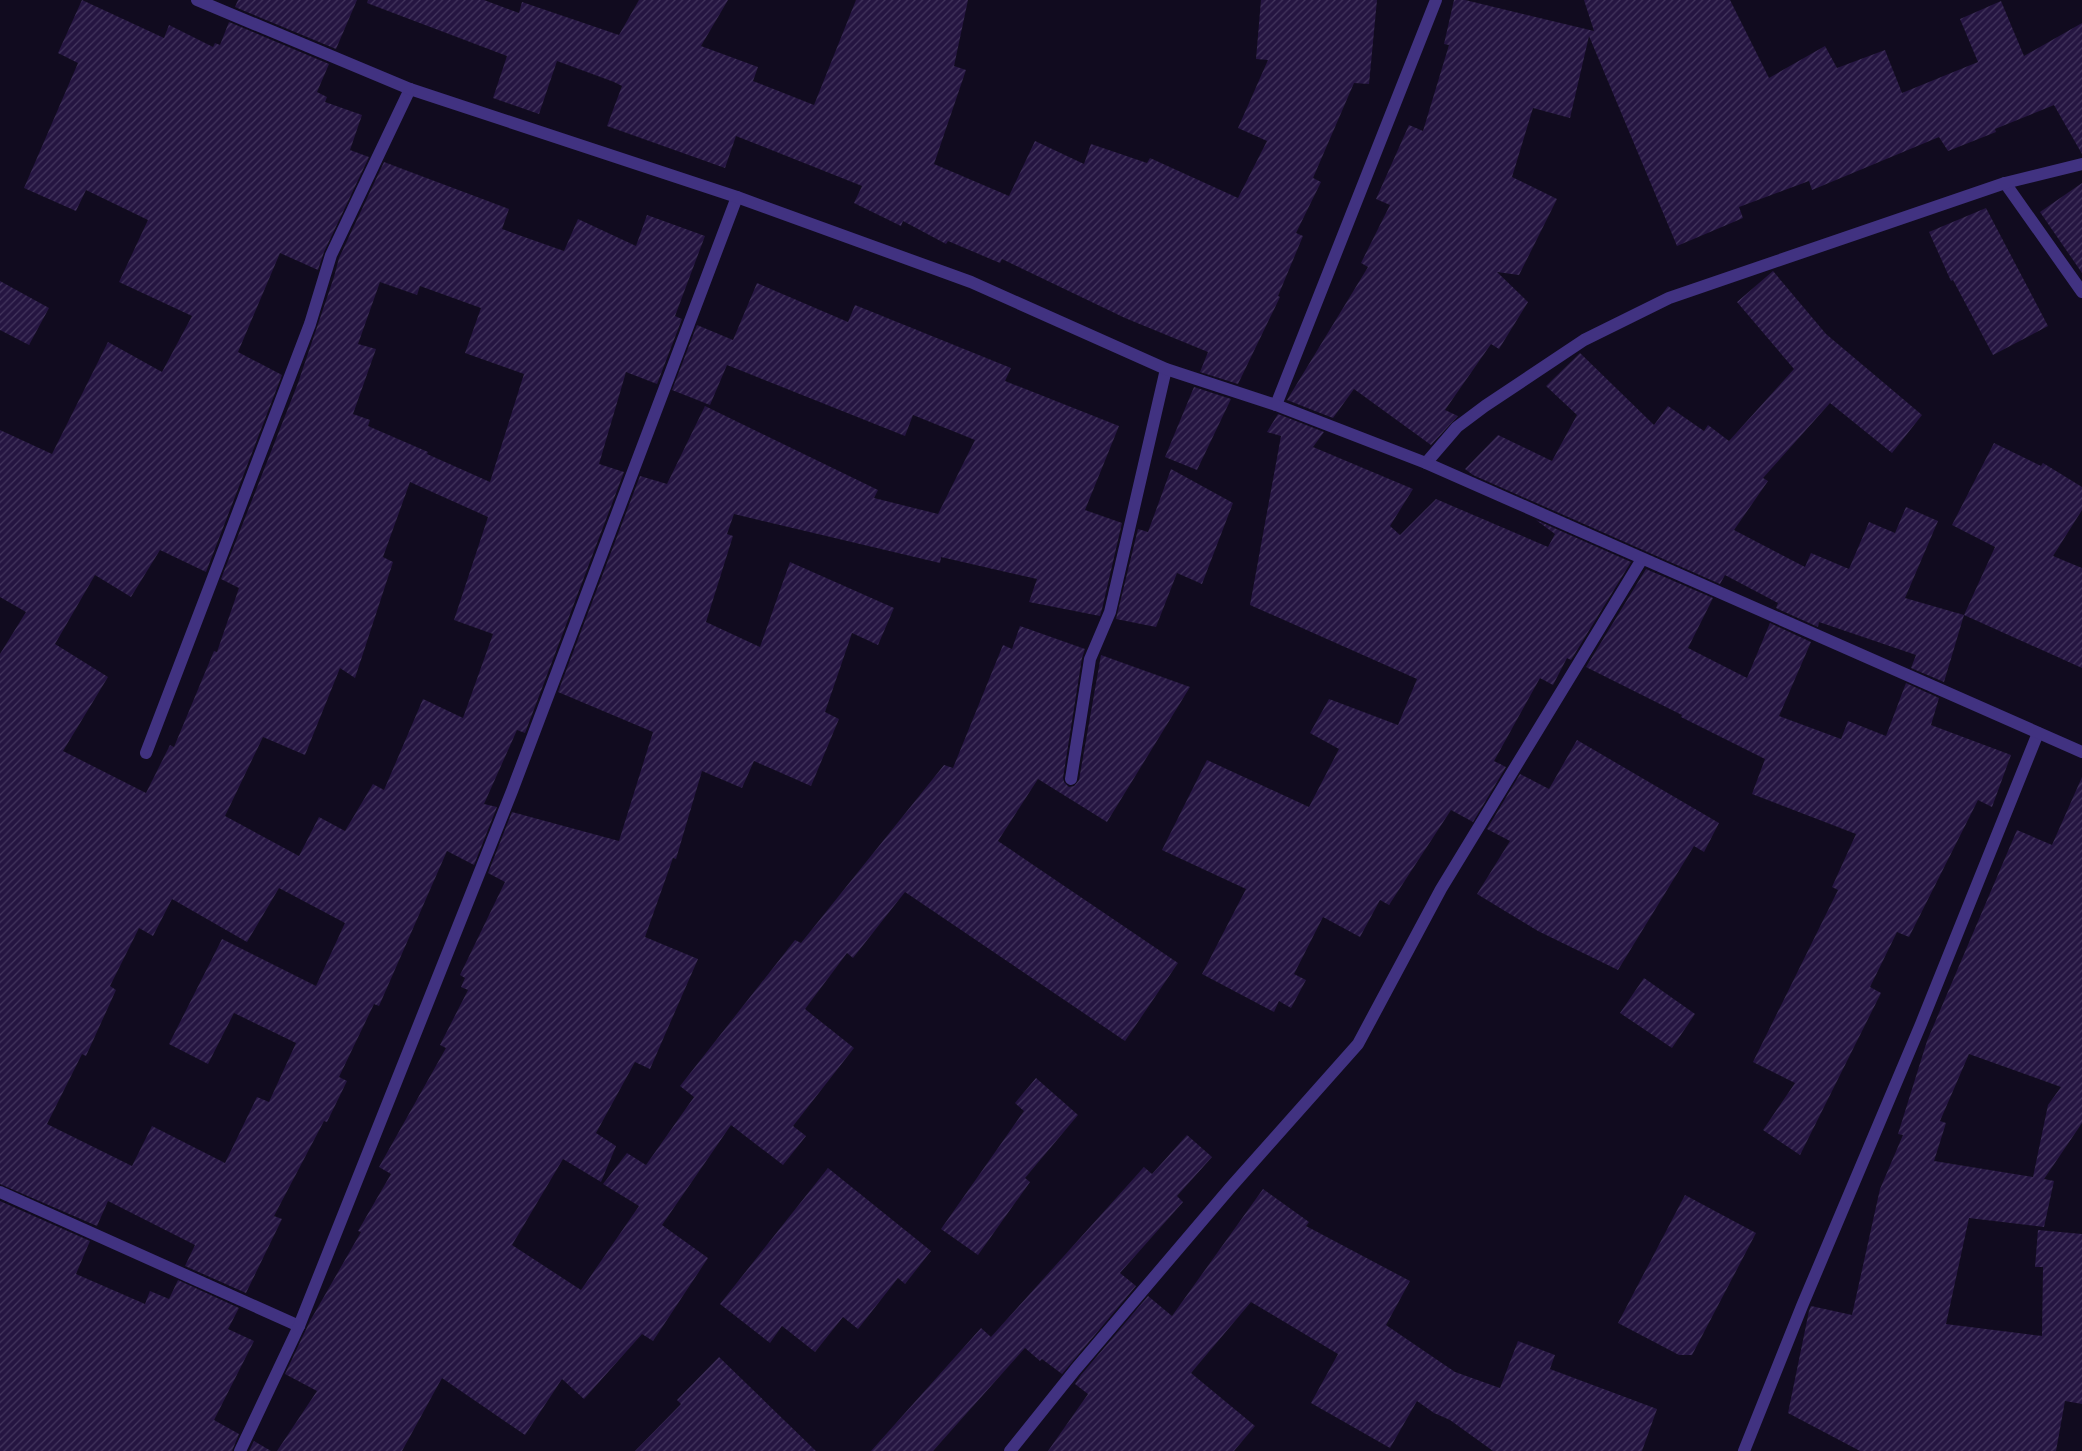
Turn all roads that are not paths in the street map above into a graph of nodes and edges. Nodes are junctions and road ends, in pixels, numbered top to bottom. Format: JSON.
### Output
{"nodes":[{"id":1,"x":197,"y":0,"type":"edge"},
{"id":2,"x":1436,"y":0,"type":"edge"},
{"id":3,"x":410,"y":89,"type":"junction"},
{"id":4,"x":2082,"y":164,"type":"edge"},
{"id":5,"x":2005,"y":183,"type":"junction"},
{"id":6,"x":737,"y":197,"type":"junction"},
{"id":7,"x":2082,"y":292,"type":"edge"},
{"id":8,"x":1166,"y":369,"type":"junction"},
{"id":9,"x":1276,"y":405,"type":"junction"},
{"id":10,"x":1426,"y":463,"type":"junction"},
{"id":11,"x":1642,"y":559,"type":"junction"},
{"id":12,"x":2038,"y":733,"type":"junction"},
{"id":13,"x":2082,"y":752,"type":"edge"},
{"id":14,"x":146,"y":754,"type":"dead end"},
{"id":15,"x":1070,"y":779,"type":"dead end"},
{"id":16,"x":0,"y":1192,"type":"edge"},
{"id":17,"x":298,"y":1326,"type":"junction"},
{"id":18,"x":240,"y":1451,"type":"edge"},
{"id":19,"x":1010,"y":1451,"type":"edge"},
{"id":20,"x":1744,"y":1451,"type":"edge"}],
"edges":[{"from":1,"to":3,"type":"street"},
{"from":2,"to":9,"type":"street"},
{"from":3,"to":6,"type":"street"},
{"from":3,"to":14,"type":"street"},
{"from":4,"to":5,"type":"street"},
{"from":5,"to":7,"type":"street"},
{"from":5,"to":10,"type":"street"},
{"from":6,"to":8,"type":"street"},
{"from":6,"to":17,"type":"street"},
{"from":8,"to":9,"type":"street"},
{"from":8,"to":15,"type":"street"},
{"from":9,"to":10,"type":"street"},
{"from":10,"to":11,"type":"street"},
{"from":11,"to":12,"type":"street"},
{"from":11,"to":19,"type":"street"},
{"from":12,"to":13,"type":"street"},
{"from":12,"to":20,"type":"street"},
{"from":16,"to":17,"type":"street"},
{"from":17,"to":18,"type":"street"}]}
